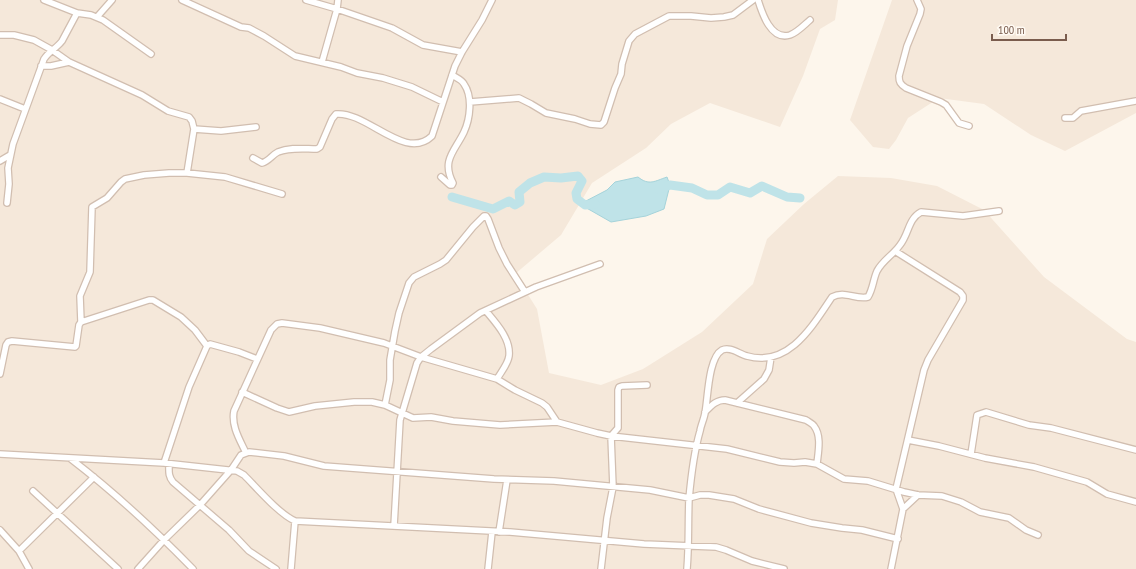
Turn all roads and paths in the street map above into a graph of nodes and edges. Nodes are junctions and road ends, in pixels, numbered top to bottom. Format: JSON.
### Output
{"nodes":[{"id":1,"x":44,"y":0,"type":"edge"},
{"id":2,"x":112,"y":0,"type":"edge"},
{"id":3,"x":182,"y":0,"type":"edge"},
{"id":4,"x":306,"y":0,"type":"edge"},
{"id":5,"x":338,"y":0,"type":"edge"},
{"id":6,"x":492,"y":0,"type":"edge"},
{"id":7,"x":754,"y":0,"type":"edge"},
{"id":8,"x":758,"y":0,"type":"edge"},
{"id":9,"x":917,"y":0,"type":"edge"},
{"id":10,"x":337,"y":9,"type":"junction"},
{"id":11,"x":77,"y":13,"type":"junction"},
{"id":12,"x":97,"y":17,"type":"junction"},
{"id":13,"x":810,"y":20,"type":"dead end"},
{"id":14,"x":0,"y":35,"type":"edge"},
{"id":15,"x":52,"y":50,"type":"junction"},
{"id":16,"x":462,"y":52,"type":"junction"},
{"id":17,"x":151,"y":54,"type":"dead end"},
{"id":18,"x":69,"y":62,"type":"junction"},
{"id":19,"x":322,"y":62,"type":"junction"},
{"id":20,"x":41,"y":66,"type":"junction"},
{"id":21,"x":452,"y":75,"type":"junction"},
{"id":22,"x":0,"y":99,"type":"edge"},
{"id":23,"x":1136,"y":101,"type":"edge"},
{"id":24,"x":443,"y":102,"type":"junction"},
{"id":25,"x":470,"y":102,"type":"junction"},
{"id":26,"x":25,"y":109,"type":"junction"},
{"id":27,"x":1065,"y":118,"type":"dead end"},
{"id":28,"x":969,"y":126,"type":"dead end"},
{"id":29,"x":256,"y":127,"type":"dead end"},
{"id":30,"x":194,"y":129,"type":"junction"},
{"id":31,"x":10,"y":154,"type":"junction"},
{"id":32,"x":253,"y":158,"type":"dead end"},
{"id":33,"x":0,"y":161,"type":"edge"},
{"id":34,"x":187,"y":173,"type":"junction"},
{"id":35,"x":441,"y":177,"type":"dead end"},
{"id":36,"x":282,"y":194,"type":"dead end"},
{"id":37,"x":7,"y":203,"type":"dead end"},
{"id":38,"x":999,"y":211,"type":"dead end"},
{"id":39,"x":894,"y":251,"type":"junction"},
{"id":40,"x":600,"y":264,"type":"dead end"},
{"id":41,"x":525,"y":292,"type":"junction"},
{"id":42,"x":486,"y":311,"type":"junction"},
{"id":43,"x":81,"y":322,"type":"junction"},
{"id":44,"x":207,"y":346,"type":"junction"},
{"id":45,"x":393,"y":346,"type":"junction"},
{"id":46,"x":421,"y":357,"type":"junction"},
{"id":47,"x":770,"y":357,"type":"junction"},
{"id":48,"x":257,"y":359,"type":"junction"},
{"id":49,"x":0,"y":374,"type":"edge"},
{"id":50,"x":497,"y":379,"type":"junction"},
{"id":51,"x":647,"y":384,"type":"dead end"},
{"id":52,"x":242,"y":392,"type":"junction"},
{"id":53,"x":737,"y":403,"type":"junction"},
{"id":54,"x":385,"y":405,"type":"junction"},
{"id":55,"x":401,"y":412,"type":"junction"},
{"id":56,"x":705,"y":412,"type":"junction"},
{"id":57,"x":557,"y":422,"type":"junction"},
{"id":58,"x":612,"y":436,"type":"junction"},
{"id":59,"x":908,"y":440,"type":"junction"},
{"id":60,"x":697,"y":446,"type":"junction"},
{"id":61,"x":1136,"y":450,"type":"edge"},
{"id":62,"x":246,"y":453,"type":"junction"},
{"id":63,"x":0,"y":454,"type":"edge"},
{"id":64,"x":971,"y":454,"type":"junction"},
{"id":65,"x":71,"y":459,"type":"junction"},
{"id":66,"x":167,"y":463,"type":"junction"},
{"id":67,"x":817,"y":464,"type":"junction"},
{"id":68,"x":231,"y":470,"type":"junction"},
{"id":69,"x":396,"y":472,"type":"junction"},
{"id":70,"x":94,"y":477,"type":"junction"},
{"id":71,"x":507,"y":480,"type":"junction"},
{"id":72,"x":613,"y":487,"type":"junction"},
{"id":73,"x":896,"y":489,"type":"junction"},
{"id":74,"x":33,"y":491,"type":"dead end"},
{"id":75,"x":918,"y":495,"type":"junction"},
{"id":76,"x":689,"y":498,"type":"junction"},
{"id":77,"x":1136,"y":502,"type":"edge"},
{"id":78,"x":200,"y":505,"type":"junction"},
{"id":79,"x":903,"y":509,"type":"junction"},
{"id":80,"x":58,"y":513,"type":"junction"},
{"id":81,"x":295,"y":521,"type":"junction"},
{"id":82,"x":394,"y":526,"type":"junction"},
{"id":83,"x":0,"y":530,"type":"edge"},
{"id":84,"x":492,"y":532,"type":"junction"},
{"id":85,"x":499,"y":532,"type":"junction"},
{"id":86,"x":1038,"y":535,"type":"dead end"},
{"id":87,"x":898,"y":539,"type":"junction"},
{"id":88,"x":164,"y":540,"type":"junction"},
{"id":89,"x":604,"y":541,"type":"junction"},
{"id":90,"x":689,"y":546,"type":"junction"},
{"id":91,"x":19,"y":551,"type":"junction"},
{"id":92,"x":28,"y":568,"type":"edge"},
{"id":93,"x":118,"y":569,"type":"edge"},
{"id":94,"x":138,"y":569,"type":"edge"},
{"id":95,"x":193,"y":569,"type":"edge"},
{"id":96,"x":276,"y":569,"type":"edge"},
{"id":97,"x":291,"y":569,"type":"edge"},
{"id":98,"x":488,"y":569,"type":"edge"},
{"id":99,"x":601,"y":569,"type":"edge"},
{"id":100,"x":687,"y":569,"type":"edge"},
{"id":101,"x":784,"y":569,"type":"edge"},
{"id":102,"x":891,"y":569,"type":"edge"}],
"edges":[{"from":1,"to":11,"type":"street"},
{"from":2,"to":12,"type":"street"},
{"from":3,"to":19,"type":"street"},
{"from":4,"to":10,"type":"street"},
{"from":5,"to":10,"type":"street"},
{"from":6,"to":16,"type":"street"},
{"from":7,"to":25,"type":"street"},
{"from":8,"to":13,"type":"street"},
{"from":9,"to":28,"type":"street"},
{"from":10,"to":16,"type":"street"},
{"from":10,"to":19,"type":"street"},
{"from":11,"to":12,"type":"street"},
{"from":11,"to":15,"type":"street"},
{"from":12,"to":17,"type":"street"},
{"from":14,"to":15,"type":"street"},
{"from":15,"to":18,"type":"street"},
{"from":15,"to":20,"type":"street"},
{"from":16,"to":21,"type":"street"},
{"from":18,"to":20,"type":"street"},
{"from":18,"to":30,"type":"street"},
{"from":19,"to":24,"type":"street"},
{"from":20,"to":26,"type":"street"},
{"from":21,"to":24,"type":"street"},
{"from":21,"to":25,"type":"street"},
{"from":22,"to":26,"type":"street"},
{"from":23,"to":27,"type":"street"},
{"from":24,"to":32,"type":"street"},
{"from":25,"to":35,"type":"street"},
{"from":26,"to":31,"type":"street"},
{"from":29,"to":30,"type":"street"},
{"from":30,"to":34,"type":"street"},
{"from":31,"to":33,"type":"street"},
{"from":31,"to":37,"type":"street"},
{"from":34,"to":36,"type":"street"},
{"from":34,"to":43,"type":"street"},
{"from":38,"to":39,"type":"street"},
{"from":39,"to":47,"type":"street"},
{"from":39,"to":59,"type":"street"},
{"from":40,"to":41,"type":"street"},
{"from":41,"to":42,"type":"street"},
{"from":41,"to":45,"type":"street"},
{"from":42,"to":46,"type":"street"},
{"from":42,"to":50,"type":"street"},
{"from":43,"to":44,"type":"street"},
{"from":43,"to":49,"type":"street"},
{"from":44,"to":48,"type":"street"},
{"from":44,"to":66,"type":"street"},
{"from":45,"to":46,"type":"street"},
{"from":45,"to":48,"type":"street"},
{"from":45,"to":54,"type":"street"},
{"from":46,"to":50,"type":"street"},
{"from":46,"to":55,"type":"street"},
{"from":47,"to":53,"type":"street"},
{"from":47,"to":56,"type":"street"},
{"from":48,"to":52,"type":"street"},
{"from":50,"to":57,"type":"street"},
{"from":51,"to":58,"type":"street"},
{"from":52,"to":54,"type":"street"},
{"from":52,"to":62,"type":"street"},
{"from":53,"to":56,"type":"street"},
{"from":53,"to":67,"type":"street"},
{"from":54,"to":55,"type":"street"},
{"from":55,"to":57,"type":"street"},
{"from":55,"to":69,"type":"street"},
{"from":56,"to":60,"type":"street"},
{"from":57,"to":58,"type":"street"},
{"from":58,"to":60,"type":"street"},
{"from":58,"to":72,"type":"street"},
{"from":59,"to":64,"type":"street"},
{"from":59,"to":73,"type":"street"},
{"from":60,"to":67,"type":"street"},
{"from":60,"to":76,"type":"street"},
{"from":61,"to":64,"type":"street"},
{"from":62,"to":68,"type":"street"},
{"from":62,"to":69,"type":"street"},
{"from":63,"to":65,"type":"street"},
{"from":64,"to":77,"type":"street"},
{"from":65,"to":66,"type":"street"},
{"from":65,"to":70,"type":"street"},
{"from":66,"to":68,"type":"street"},
{"from":66,"to":78,"type":"street"},
{"from":67,"to":73,"type":"street"},
{"from":68,"to":78,"type":"street"},
{"from":68,"to":81,"type":"street"},
{"from":69,"to":71,"type":"street"},
{"from":69,"to":82,"type":"street"},
{"from":70,"to":80,"type":"street"},
{"from":70,"to":88,"type":"street"},
{"from":71,"to":72,"type":"street"},
{"from":71,"to":85,"type":"street"},
{"from":72,"to":76,"type":"street"},
{"from":72,"to":89,"type":"street"},
{"from":73,"to":75,"type":"street"},
{"from":73,"to":79,"type":"street"},
{"from":74,"to":80,"type":"street"},
{"from":75,"to":79,"type":"street"},
{"from":75,"to":86,"type":"street"},
{"from":76,"to":87,"type":"street"},
{"from":76,"to":90,"type":"street"},
{"from":78,"to":88,"type":"street"},
{"from":78,"to":96,"type":"street"},
{"from":79,"to":87,"type":"street"},
{"from":80,"to":91,"type":"street"},
{"from":80,"to":93,"type":"street"},
{"from":81,"to":82,"type":"street"},
{"from":81,"to":97,"type":"street"},
{"from":82,"to":84,"type":"street"},
{"from":83,"to":91,"type":"street"},
{"from":84,"to":85,"type":"street"},
{"from":84,"to":98,"type":"street"},
{"from":85,"to":89,"type":"street"},
{"from":87,"to":102,"type":"street"},
{"from":88,"to":94,"type":"street"},
{"from":88,"to":95,"type":"street"},
{"from":89,"to":90,"type":"street"},
{"from":89,"to":99,"type":"street"},
{"from":90,"to":100,"type":"street"},
{"from":90,"to":101,"type":"street"},
{"from":91,"to":92,"type":"street"}]}
